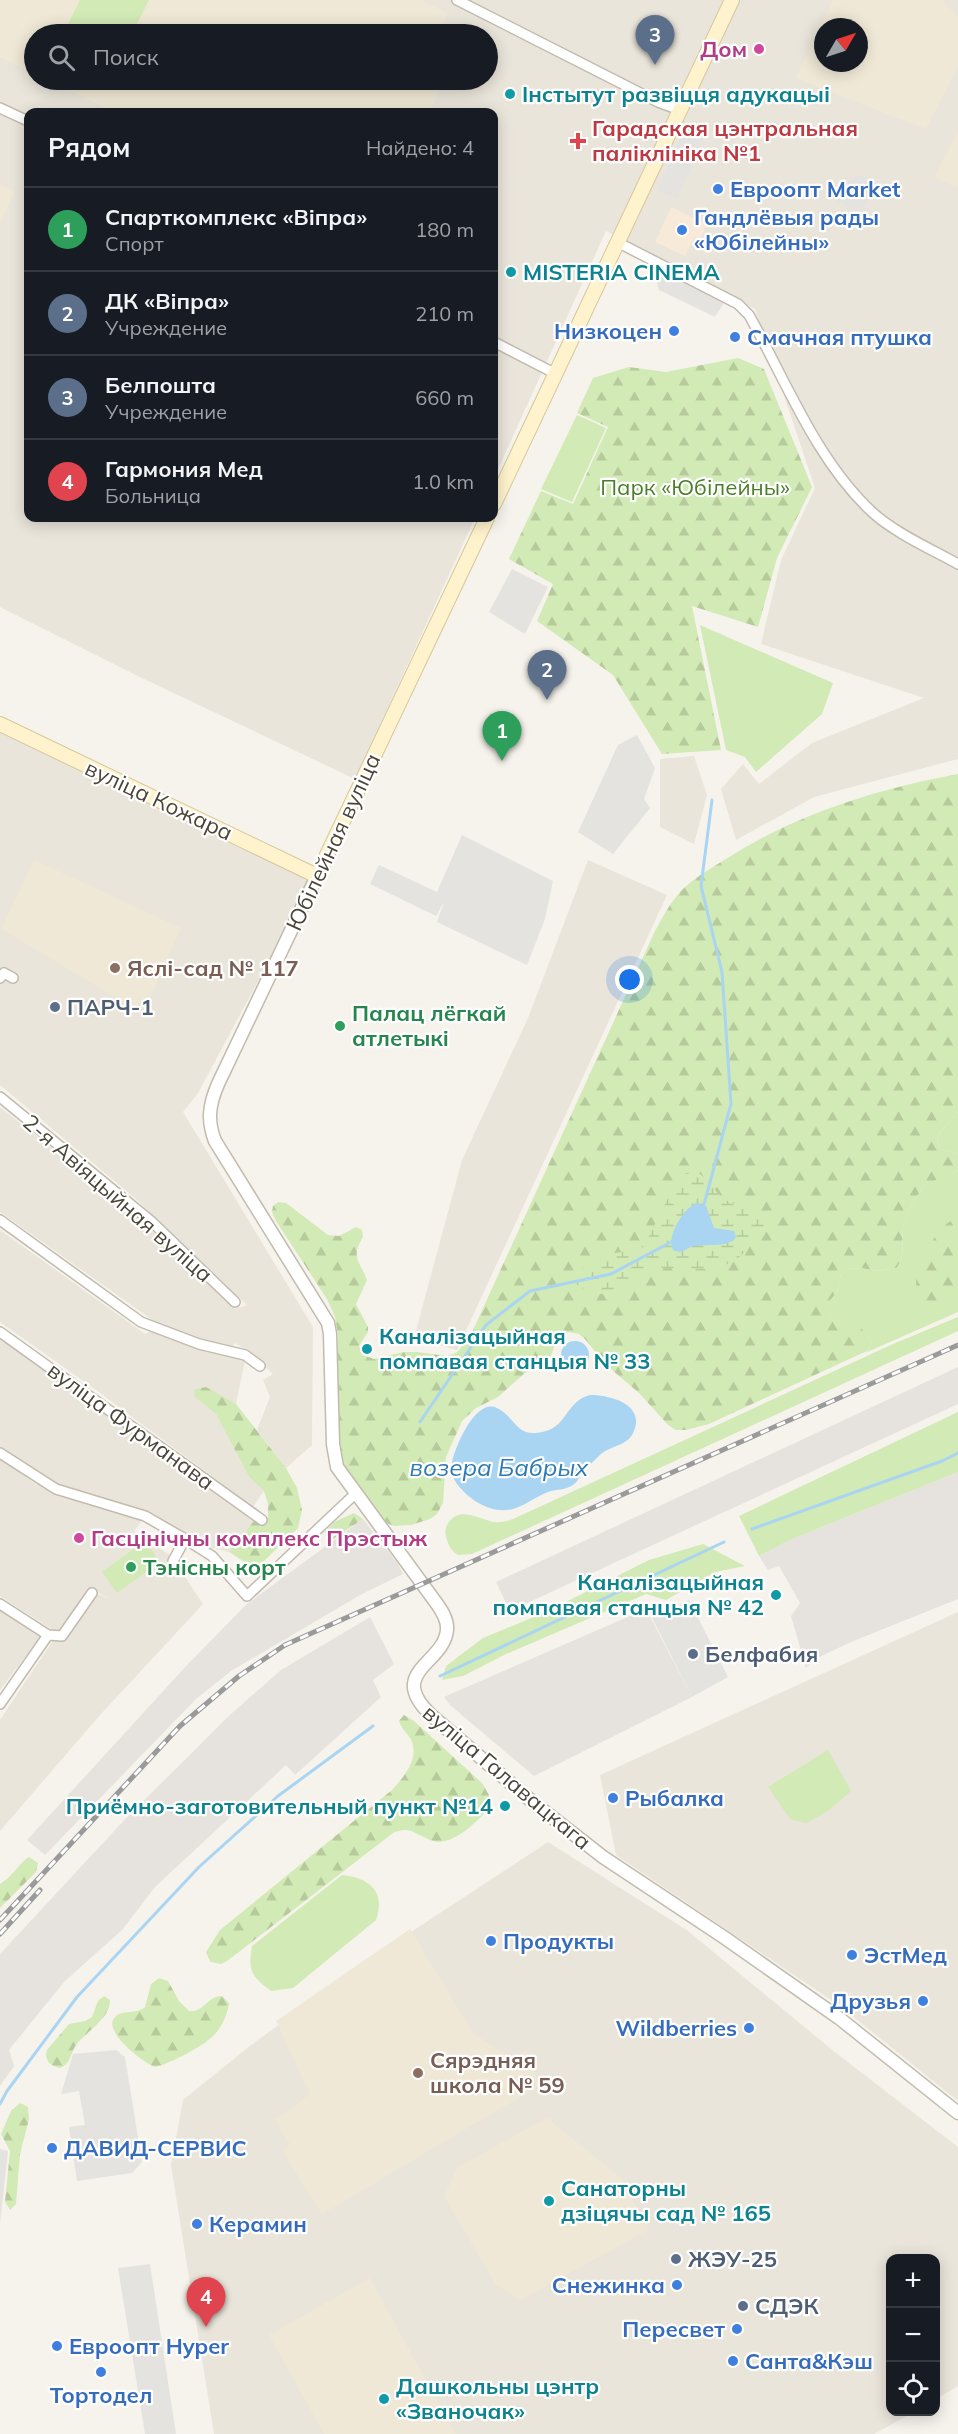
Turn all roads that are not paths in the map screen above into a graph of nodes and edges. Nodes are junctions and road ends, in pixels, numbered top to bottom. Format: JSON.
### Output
{"nodes":[{"id":1,"x":457,"y":0,"type":"edge"},
{"id":2,"x":732,"y":0,"type":"edge"},
{"id":3,"x":0,"y":108,"type":"edge"},
{"id":4,"x":680,"y":110,"type":"junction"},
{"id":5,"x":24,"y":120,"type":"edge"},
{"id":6,"x":619,"y":243,"type":"junction"},
{"id":7,"x":498,"y":344,"type":"edge"},
{"id":8,"x":556,"y":374,"type":"junction"},
{"id":9,"x":498,"y":496,"type":"edge"},
{"id":10,"x":485,"y":522,"type":"edge"},
{"id":11,"x":958,"y":564,"type":"edge"},
{"id":12,"x":0,"y":724,"type":"edge"},
{"id":13,"x":317,"y":876,"type":"junction"},
{"id":14,"x":0,"y":978,"type":"edge"},
{"id":15,"x":13,"y":978,"type":"dead end"},
{"id":16,"x":0,"y":1097,"type":"edge"},
{"id":17,"x":0,"y":1220,"type":"edge"},
{"id":18,"x":235,"y":1302,"type":"dead end"},
{"id":19,"x":0,"y":1332,"type":"edge"},
{"id":20,"x":260,"y":1366,"type":"dead end"},
{"id":21,"x":0,"y":1453,"type":"edge"},
{"id":22,"x":355,"y":1494,"type":"junction"},
{"id":23,"x":261,"y":1520,"type":"dead end"},
{"id":24,"x":185,"y":1539,"type":"junction"},
{"id":25,"x":173,"y":1561,"type":"dead end"},
{"id":26,"x":92,"y":1593,"type":"dead end"},
{"id":27,"x":0,"y":1604,"type":"edge"},
{"id":28,"x":48,"y":1635,"type":"junction"},
{"id":29,"x":0,"y":1704,"type":"edge"},
{"id":30,"x":958,"y":2113,"type":"edge"}],
"edges":[{"from":1,"to":4,"type":"street"},
{"from":2,"to":4,"type":"main road"},
{"from":3,"to":5,"type":"street"},
{"from":4,"to":6,"type":"main road"},
{"from":6,"to":8,"type":"main road"},
{"from":6,"to":11,"type":"street"},
{"from":7,"to":8,"type":"street"},
{"from":8,"to":9,"type":"main road"},
{"from":10,"to":13,"type":"main road","name":"Юбілейная вуліца"},
{"from":12,"to":13,"type":"main road","name":"вуліца Кожара"},
{"from":13,"to":22,"type":"street","name":"Юбілейная вуліца"},
{"from":14,"to":15,"type":"street"},
{"from":16,"to":18,"type":"street","name":"2-я Авіяцыйная вуліца"},
{"from":17,"to":20,"type":"street"},
{"from":19,"to":23,"type":"street","name":"вуліца Фурманава"},
{"from":21,"to":24,"type":"street"},
{"from":22,"to":24,"type":"street"},
{"from":22,"to":30,"type":"street","name":"вуліца Галавацкага"},
{"from":24,"to":25,"type":"street"},
{"from":26,"to":28,"type":"street"},
{"from":27,"to":28,"type":"street"},
{"from":28,"to":29,"type":"street"}]}
